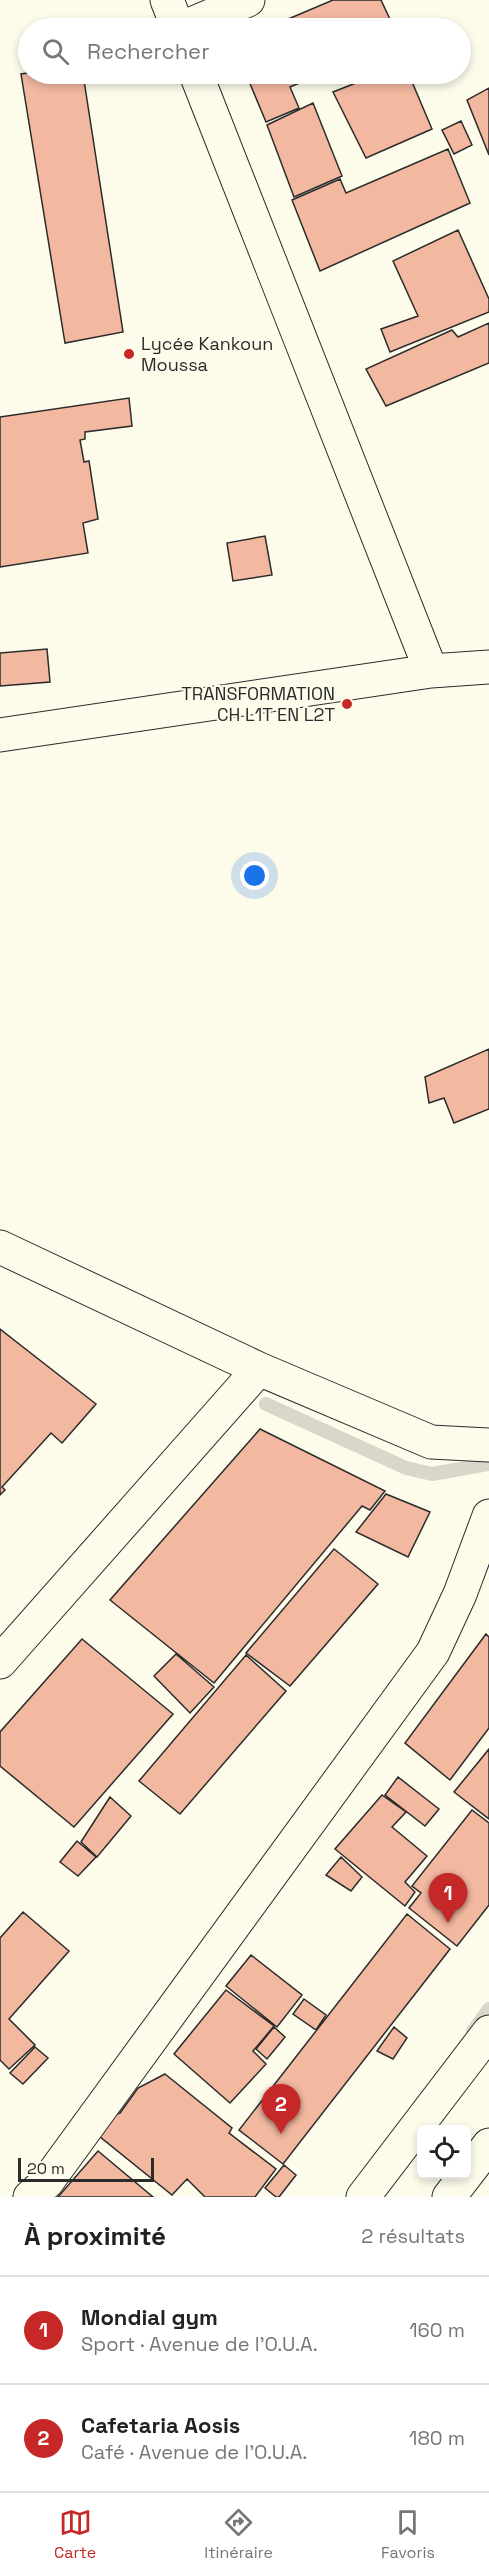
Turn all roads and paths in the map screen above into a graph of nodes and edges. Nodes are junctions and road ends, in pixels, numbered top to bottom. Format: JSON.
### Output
{"nodes":[{"id":1,"x":167,"y":0,"type":"edge"},
{"id":2,"x":248,"y":0,"type":"edge"},
{"id":3,"x":175,"y":18,"type":"edge"},
{"id":4,"x":204,"y":18,"type":"edge"},
{"id":5,"x":200,"y":84,"type":"edge"},
{"id":6,"x":489,"y":667,"type":"edge"},
{"id":7,"x":431,"y":671,"type":"junction"},
{"id":8,"x":0,"y":735,"type":"edge"},
{"id":9,"x":0,"y":1248,"type":"edge"},
{"id":10,"x":259,"y":1369,"type":"junction"},
{"id":11,"x":489,"y":1444,"type":"edge"},
{"id":12,"x":489,"y":1516,"type":"edge"},
{"id":13,"x":0,"y":1662,"type":"edge"},
{"id":14,"x":489,"y":2032,"type":"edge"},
{"id":15,"x":489,"y":2145,"type":"edge"},
{"id":16,"x":30,"y":2197,"type":"edge"},
{"id":17,"x":363,"y":2197,"type":"edge"},
{"id":18,"x":449,"y":2197,"type":"edge"}],
"edges":[{"from":1,"to":3,"type":"main road"},
{"from":2,"to":4,"type":"main road"},
{"from":5,"to":7,"type":"main road"},
{"from":6,"to":7,"type":"main road"},
{"from":7,"to":8,"type":"main road"},
{"from":9,"to":10,"type":"main road"},
{"from":10,"to":11,"type":"main road"},
{"from":10,"to":13,"type":"main road"},
{"from":12,"to":16,"type":"main road"},
{"from":14,"to":17,"type":"main road"},
{"from":15,"to":18,"type":"main road"}]}
